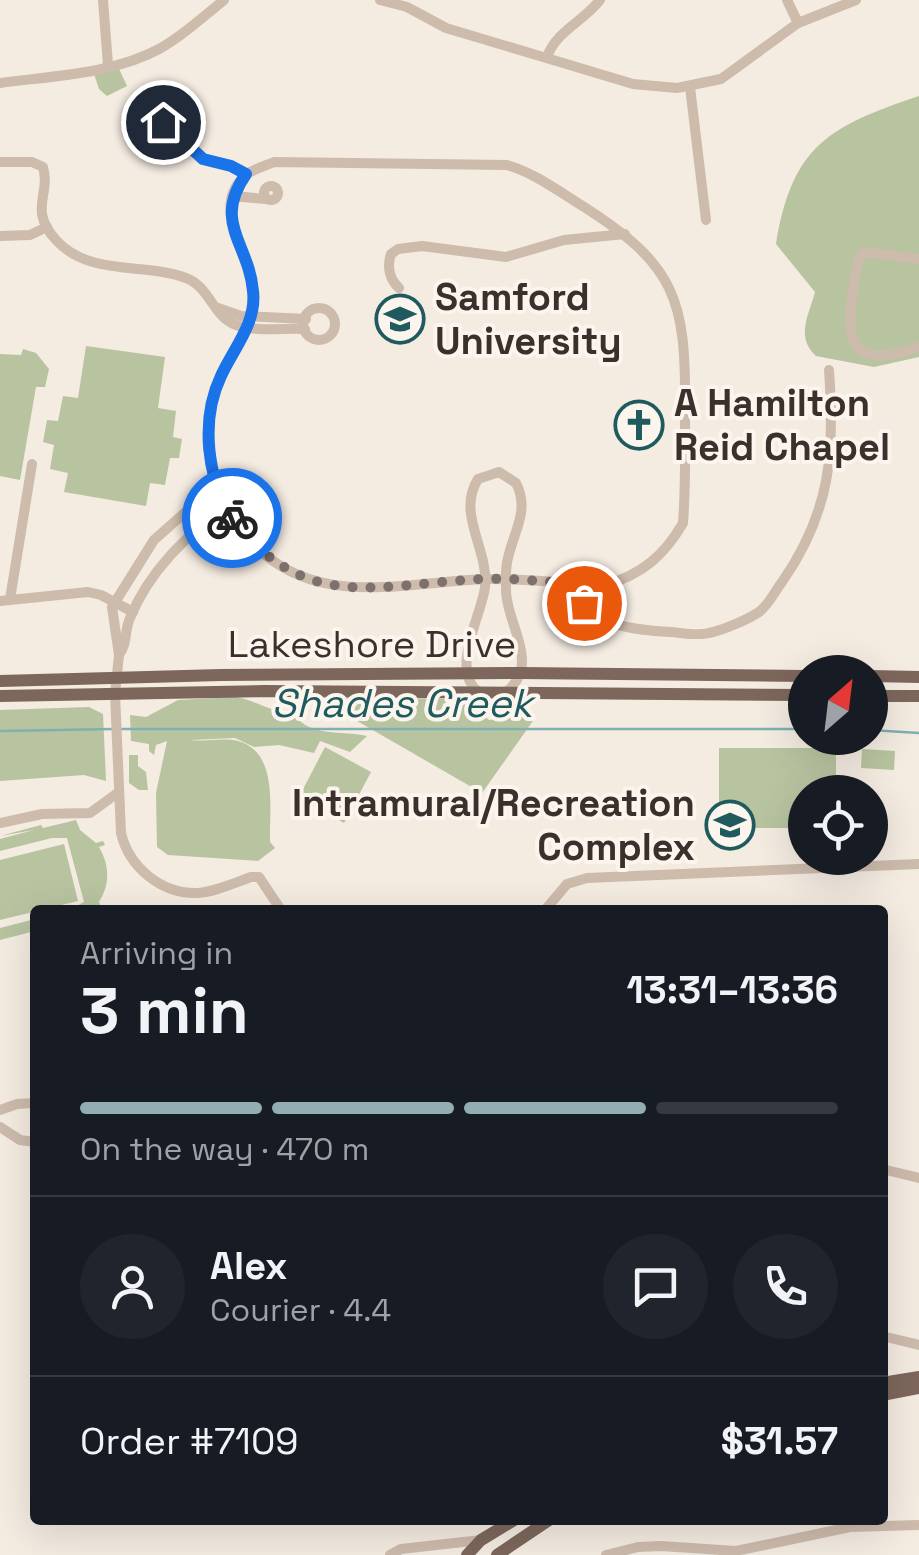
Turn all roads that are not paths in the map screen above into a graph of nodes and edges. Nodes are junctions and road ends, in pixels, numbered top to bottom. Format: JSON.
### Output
{"nodes":[{"id":1,"x":103,"y":0,"type":"edge"},
{"id":2,"x":224,"y":0,"type":"edge"},
{"id":3,"x":380,"y":0,"type":"edge"},
{"id":4,"x":600,"y":0,"type":"edge"},
{"id":5,"x":788,"y":0,"type":"edge"},
{"id":6,"x":856,"y":0,"type":"edge"},
{"id":7,"x":798,"y":23,"type":"junction"},
{"id":8,"x":547,"y":56,"type":"junction"},
{"id":9,"x":108,"y":65,"type":"junction"},
{"id":10,"x":0,"y":84,"type":"edge"},
{"id":11,"x":690,"y":87,"type":"junction"},
{"id":12,"x":162,"y":104,"type":"dead end"},
{"id":13,"x":0,"y":162,"type":"edge"},
{"id":14,"x":246,"y":174,"type":"junction"},
{"id":15,"x":266,"y":194,"type":"dead end"},
{"id":16,"x":232,"y":196,"type":"junction"},
{"id":17,"x":706,"y":220,"type":"dead end"},
{"id":18,"x":47,"y":227,"type":"junction"},
{"id":19,"x":626,"y":234,"type":"junction"},
{"id":20,"x":0,"y":236,"type":"edge"},
{"id":21,"x":919,"y":259,"type":"edge"},
{"id":22,"x":399,"y":288,"type":"dead end"},
{"id":23,"x":248,"y":322,"type":"junction"},
{"id":24,"x":305,"y":324,"type":"dead end"},
{"id":25,"x":919,"y":347,"type":"edge"},
{"id":26,"x":829,"y":370,"type":"dead end"},
{"id":27,"x":32,"y":464,"type":"dead end"},
{"id":28,"x":216,"y":485,"type":"junction"},
{"id":29,"x":225,"y":504,"type":"junction"},
{"id":30,"x":486,"y":579,"type":"junction"},
{"id":31,"x":506,"y":580,"type":"junction"},
{"id":32,"x":578,"y":584,"type":"junction"},
{"id":33,"x":5,"y":600,"type":"edge"},
{"id":34,"x":115,"y":602,"type":"junction"},
{"id":35,"x":131,"y":617,"type":"junction"},
{"id":36,"x":114,"y":619,"type":"junction"},
{"id":37,"x":119,"y":654,"type":"junction"},
{"id":38,"x":520,"y":673,"type":"junction"},
{"id":39,"x":468,"y":674,"type":"junction"},
{"id":40,"x":788,"y":676,"type":"edge"},
{"id":41,"x":888,"y":676,"type":"edge"},
{"id":42,"x":919,"y":677,"type":"edge"},
{"id":43,"x":0,"y":681,"type":"edge"},
{"id":44,"x":117,"y":686,"type":"junction"},
{"id":45,"x":479,"y":692,"type":"junction"},
{"id":46,"x":505,"y":693,"type":"junction"},
{"id":47,"x":788,"y":695,"type":"edge"},
{"id":48,"x":0,"y":696,"type":"edge"},
{"id":49,"x":888,"y":696,"type":"edge"},
{"id":50,"x":919,"y":696,"type":"edge"},
{"id":51,"x":119,"y":789,"type":"junction"},
{"id":52,"x":0,"y":823,"type":"edge"},
{"id":53,"x":919,"y":864,"type":"edge"},
{"id":54,"x":278,"y":905,"type":"edge"},
{"id":55,"x":549,"y":905,"type":"edge"},
{"id":56,"x":30,"y":1103,"type":"edge"},
{"id":57,"x":0,"y":1110,"type":"edge"},
{"id":58,"x":0,"y":1127,"type":"edge"},
{"id":59,"x":30,"y":1141,"type":"edge"},
{"id":60,"x":888,"y":1170,"type":"edge"},
{"id":61,"x":919,"y":1178,"type":"edge"},
{"id":62,"x":888,"y":1337,"type":"edge"},
{"id":63,"x":919,"y":1344,"type":"edge"},
{"id":64,"x":919,"y":1377,"type":"edge"},
{"id":65,"x":888,"y":1382,"type":"edge"},
{"id":66,"x":919,"y":1388,"type":"edge"},
{"id":67,"x":888,"y":1394,"type":"edge"},
{"id":68,"x":506,"y":1525,"type":"edge"},
{"id":69,"x":542,"y":1525,"type":"edge"},
{"id":70,"x":919,"y":1526,"type":"edge"},
{"id":71,"x":481,"y":1540,"type":"junction"},
{"id":72,"x":732,"y":1553,"type":"edge"},
{"id":73,"x":390,"y":1555,"type":"edge"},
{"id":74,"x":467,"y":1555,"type":"edge"},
{"id":75,"x":497,"y":1555,"type":"edge"},
{"id":76,"x":606,"y":1555,"type":"edge"}],
"edges":[{"from":1,"to":9,"type":"street"},
{"from":2,"to":9,"type":"street"},
{"from":3,"to":8,"type":"street"},
{"from":4,"to":8,"type":"street"},
{"from":5,"to":7,"type":"street"},
{"from":6,"to":7,"type":"street"},
{"from":7,"to":11,"type":"street"},
{"from":8,"to":11,"type":"street"},
{"from":9,"to":10,"type":"street"},
{"from":11,"to":17,"type":"street"},
{"from":12,"to":14,"type":"street"},
{"from":13,"to":18,"type":"street"},
{"from":14,"to":16,"type":"street"},
{"from":14,"to":19,"type":"street"},
{"from":15,"to":16,"type":"street"},
{"from":16,"to":23,"type":"street"},
{"from":18,"to":20,"type":"street"},
{"from":18,"to":23,"type":"street"},
{"from":19,"to":22,"type":"street"},
{"from":19,"to":32,"type":"street"},
{"from":21,"to":25,"type":"street"},
{"from":23,"to":24,"type":"street"},
{"from":23,"to":28,"type":"street"},
{"from":26,"to":32,"type":"street"},
{"from":27,"to":33,"type":"street"},
{"from":28,"to":29,"type":"street"},
{"from":28,"to":34,"type":"street"},
{"from":29,"to":30,"type":"street"},
{"from":29,"to":35,"type":"street"},
{"from":30,"to":31,"type":"street"},
{"from":30,"to":31,"type":"street"},
{"from":30,"to":39,"type":"street"},
{"from":31,"to":32,"type":"street"},
{"from":31,"to":38,"type":"street"},
{"from":33,"to":34,"type":"street"},
{"from":34,"to":35,"type":"street"},
{"from":34,"to":36,"type":"street"},
{"from":35,"to":36,"type":"street"},
{"from":35,"to":37,"type":"street"},
{"from":36,"to":37,"type":"street"},
{"from":37,"to":44,"type":"street"},
{"from":38,"to":39,"type":"main road","name":"Lakeshore Drive"},
{"from":38,"to":40,"type":"main road","name":"Lakeshore Drive"},
{"from":38,"to":46,"type":"street"},
{"from":39,"to":44,"type":"main road","name":"Lakeshore Drive"},
{"from":39,"to":45,"type":"street"},
{"from":41,"to":42,"type":"main road"},
{"from":43,"to":44,"type":"main road","name":"Lakeshore Drive"},
{"from":44,"to":45,"type":"main road","name":"Lakeshore Drive"},
{"from":44,"to":48,"type":"main road","name":"Lakeshore Drive"},
{"from":44,"to":51,"type":"street"},
{"from":45,"to":46,"type":"main road","name":"Lakeshore Drive"},
{"from":46,"to":47,"type":"main road","name":"Lakeshore Drive"},
{"from":49,"to":50,"type":"main road"},
{"from":51,"to":52,"type":"street"},
{"from":51,"to":54,"type":"street"},
{"from":53,"to":55,"type":"street"},
{"from":56,"to":57,"type":"street"},
{"from":58,"to":59,"type":"street"},
{"from":60,"to":61,"type":"street"},
{"from":62,"to":63,"type":"street"},
{"from":64,"to":65,"type":"main road"},
{"from":66,"to":67,"type":"main road"},
{"from":68,"to":71,"type":"main road"},
{"from":69,"to":75,"type":"main road"},
{"from":70,"to":72,"type":"street"},
{"from":71,"to":73,"type":"street"},
{"from":71,"to":74,"type":"main road"},
{"from":72,"to":76,"type":"street"}]}
